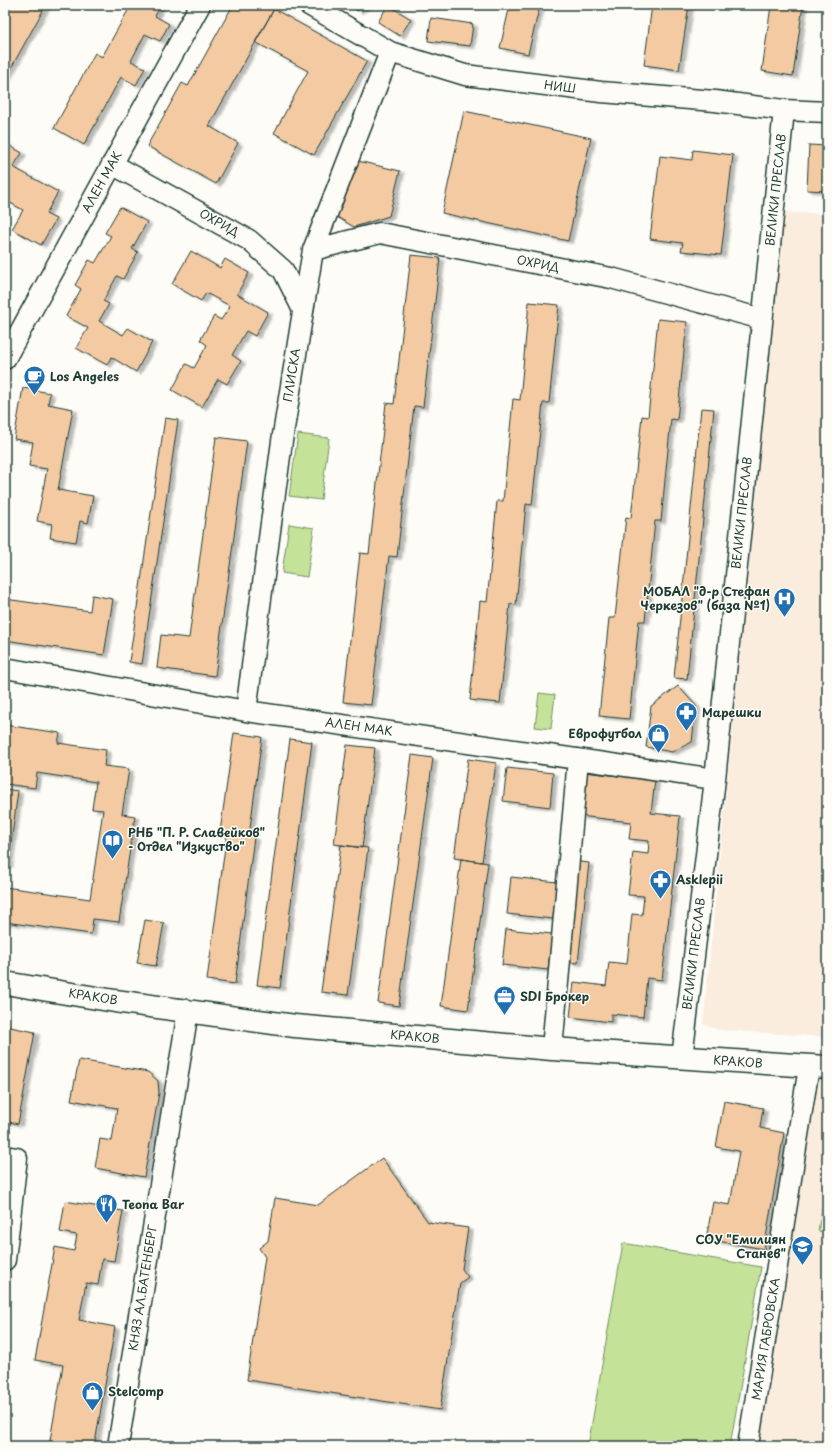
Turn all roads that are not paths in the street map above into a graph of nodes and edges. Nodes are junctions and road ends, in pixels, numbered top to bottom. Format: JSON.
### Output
{"nodes":[{"id":1,"x":200,"y":5,"type":"edge"},
{"id":2,"x":308,"y":5,"type":"edge"},
{"id":3,"x":390,"y":52,"type":"junction"},
{"id":4,"x":784,"y":110,"type":"junction"},
{"id":5,"x":827,"y":112,"type":"edge"},
{"id":6,"x":112,"y":164,"type":"junction"},
{"id":7,"x":313,"y":250,"type":"junction"},
{"id":8,"x":302,"y":308,"type":"junction"},
{"id":9,"x":762,"y":319,"type":"junction"},
{"id":10,"x":5,"y":359,"type":"edge"},
{"id":11,"x":5,"y":668,"type":"edge"},
{"id":12,"x":246,"y":711,"type":"junction"},
{"id":13,"x":578,"y":759,"type":"junction"},
{"id":14,"x":715,"y":779,"type":"junction"},
{"id":15,"x":5,"y":983,"type":"edge"},
{"id":16,"x":188,"y":1012,"type":"junction"},
{"id":17,"x":552,"y":1049,"type":"junction"},
{"id":18,"x":682,"y":1058,"type":"junction"},
{"id":19,"x":818,"y":1067,"type":"edge"},
{"id":20,"x":5,"y":1156,"type":"edge"},
{"id":21,"x":5,"y":1260,"type":"edge"},
{"id":22,"x":118,"y":1446,"type":"edge"},
{"id":23,"x":748,"y":1446,"type":"edge"}],
"edges":[{"from":1,"to":6,"type":"street","name":"АЛЕН МАК"},
{"from":2,"to":3,"type":"street","name":"НИШ"},
{"from":3,"to":4,"type":"street","name":"НИШ"},
{"from":3,"to":7,"type":"street","name":"ПЛИСКА"},
{"from":4,"to":5,"type":"street","name":"НИШ"},
{"from":4,"to":9,"type":"street","name":"ВЕЛИКИ ПРЕСЛАВ"},
{"from":6,"to":8,"type":"street","name":"ОХРИД"},
{"from":6,"to":10,"type":"street","name":"АЛЕН МАК"},
{"from":7,"to":8,"type":"street","name":"ПЛИСКА"},
{"from":7,"to":9,"type":"street","name":"ОХРИД"},
{"from":8,"to":12,"type":"street","name":"ПЛИСКА"},
{"from":9,"to":14,"type":"street","name":"ВЕЛИКИ ПРЕСЛАВ"},
{"from":11,"to":12,"type":"street","name":"АЛЕН МАК"},
{"from":12,"to":13,"type":"street","name":"АЛЕН МАК"},
{"from":13,"to":14,"type":"street","name":"АЛЕН МАК"},
{"from":13,"to":17,"type":"street"},
{"from":14,"to":18,"type":"street","name":"ВЕЛИКИ ПРЕСЛАВ"},
{"from":15,"to":16,"type":"main road","name":"КРАКОВ"},
{"from":16,"to":17,"type":"main road","name":"КРАКОВ"},
{"from":16,"to":22,"type":"street","name":"КНЯЗ АЛ.БАТЕНБЕРГ"},
{"from":17,"to":18,"type":"main road","name":"КРАКОВ"},
{"from":18,"to":19,"type":"main road","name":"КРАКОВ"},
{"from":19,"to":23,"type":"street","name":"МАРИЯ ГАБРОВСКА"},
{"from":20,"to":21,"type":"street"}]}
